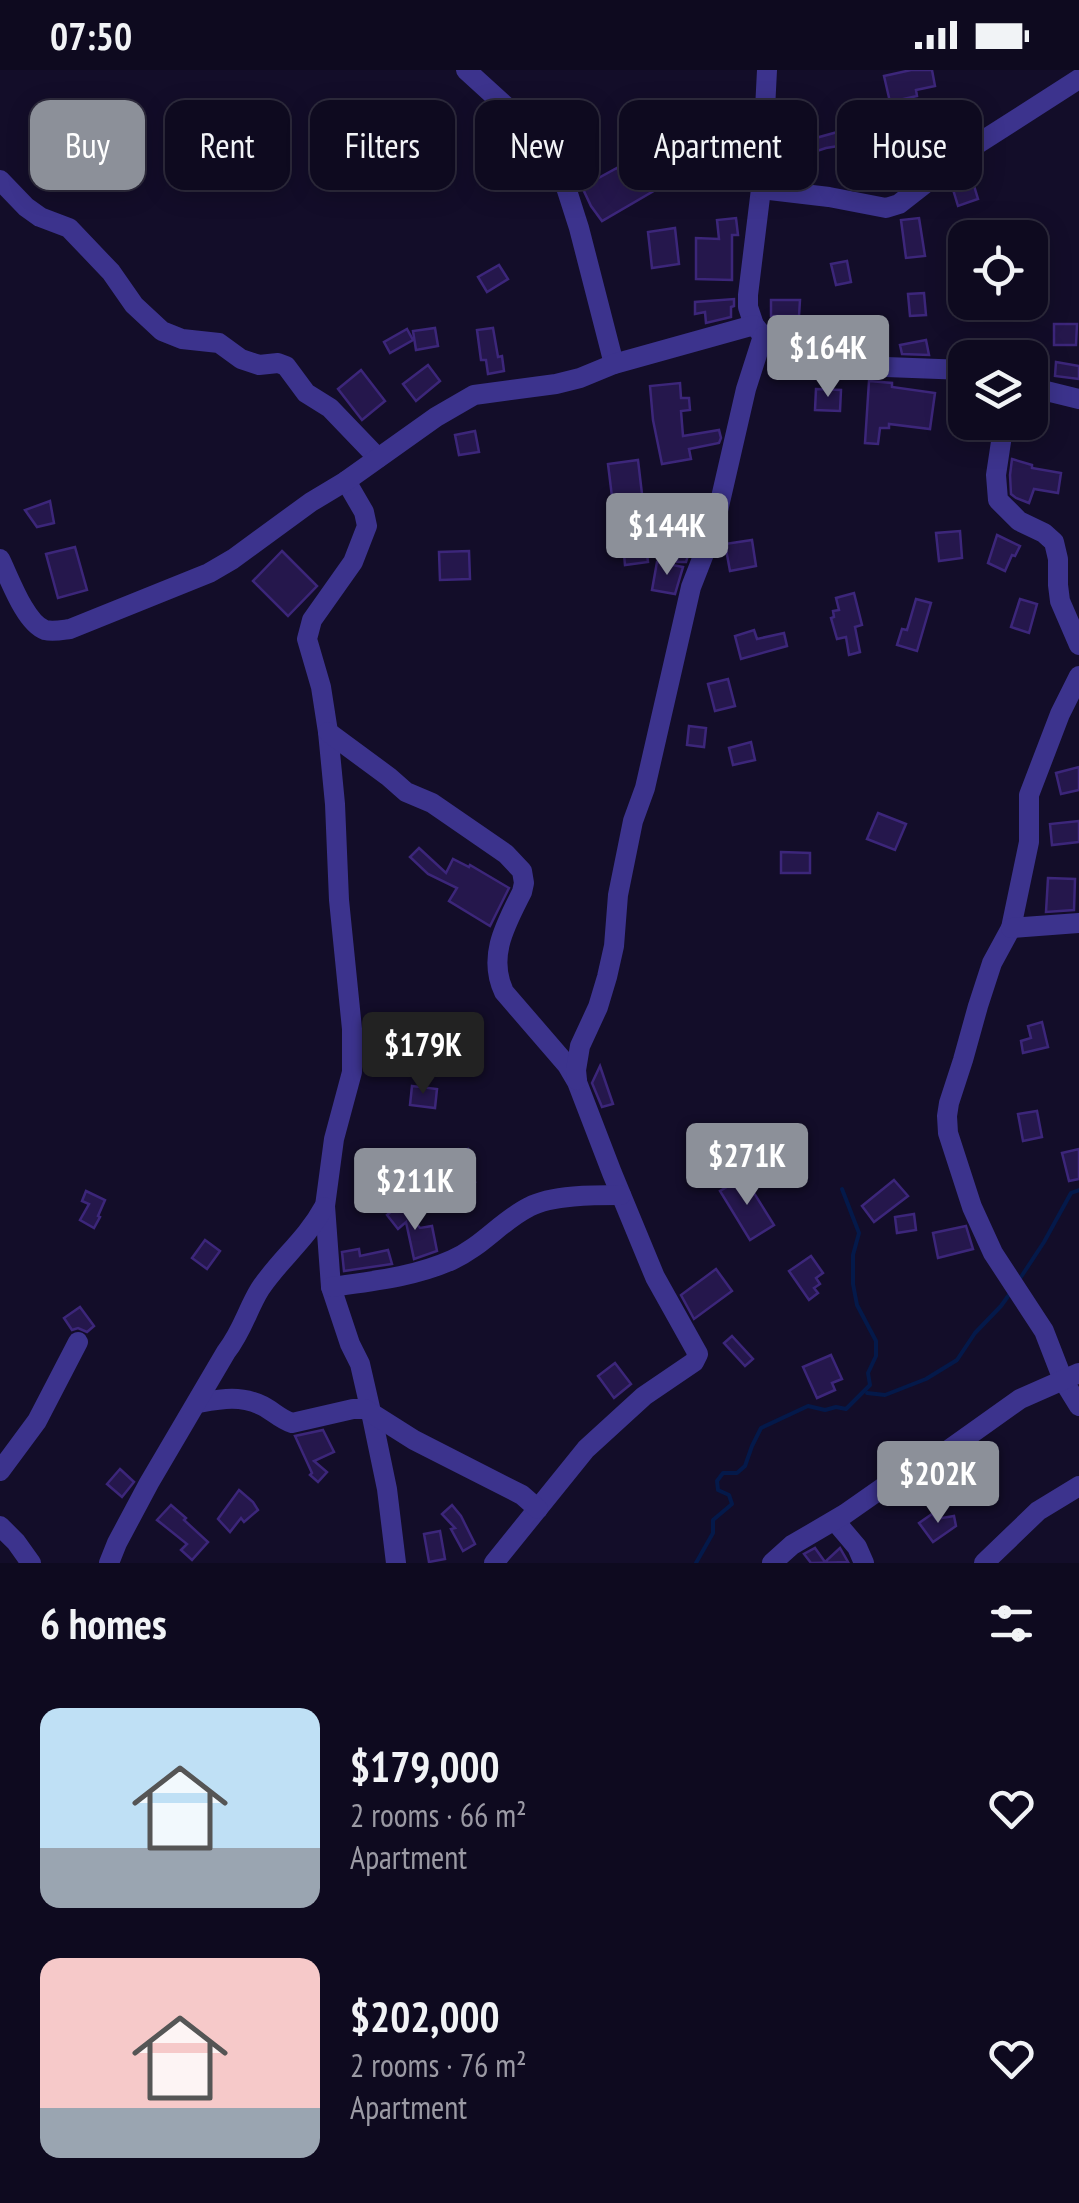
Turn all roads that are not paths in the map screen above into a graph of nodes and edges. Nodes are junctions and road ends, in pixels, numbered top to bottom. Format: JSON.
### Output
{"nodes":[{"id":1,"x":466,"y":70,"type":"edge"},
{"id":2,"x":767,"y":70,"type":"edge"},
{"id":3,"x":1079,"y":79,"type":"edge"},
{"id":4,"x":766,"y":100,"type":"edge"},
{"id":5,"x":0,"y":180,"type":"edge"},
{"id":6,"x":761,"y":190,"type":"joint"},
{"id":7,"x":758,"y":330,"type":"junction"},
{"id":8,"x":614,"y":364,"type":"junction"},
{"id":9,"x":948,"y":369,"type":"edge"},
{"id":10,"x":1048,"y":392,"type":"edge"},
{"id":11,"x":1079,"y":400,"type":"edge"},
{"id":12,"x":1001,"y":440,"type":"edge"},
{"id":13,"x":378,"y":458,"type":"junction"},
{"id":14,"x":346,"y":481,"type":"junction"},
{"id":15,"x":0,"y":559,"type":"edge"},
{"id":16,"x":1079,"y":645,"type":"edge"},
{"id":17,"x":1079,"y":676,"type":"edge"},
{"id":18,"x":328,"y":732,"type":"junction"},
{"id":19,"x":1079,"y":923,"type":"edge"},
{"id":20,"x":1011,"y":928,"type":"junction"},
{"id":21,"x":577,"y":1082,"type":"junction"},
{"id":22,"x":621,"y":1195,"type":"junction"},
{"id":23,"x":325,"y":1206,"type":"junction"},
{"id":24,"x":331,"y":1287,"type":"junction"},
{"id":25,"x":78,"y":1342,"type":"dead end"},
{"id":26,"x":1071,"y":1376,"type":"edge"},
{"id":27,"x":198,"y":1404,"type":"junction"},
{"id":28,"x":1079,"y":1406,"type":"edge"},
{"id":29,"x":371,"y":1412,"type":"junction"},
{"id":30,"x":0,"y":1471,"type":"edge"},
{"id":31,"x":1079,"y":1486,"type":"edge"},
{"id":32,"x":538,"y":1509,"type":"junction"},
{"id":33,"x":835,"y":1521,"type":"junction"},
{"id":34,"x":0,"y":1526,"type":"edge"},
{"id":35,"x":31,"y":1563,"type":"edge"},
{"id":36,"x":109,"y":1563,"type":"edge"},
{"id":37,"x":396,"y":1563,"type":"edge"},
{"id":38,"x":494,"y":1563,"type":"edge"},
{"id":39,"x":772,"y":1563,"type":"edge"},
{"id":40,"x":864,"y":1563,"type":"edge"},
{"id":41,"x":984,"y":1563,"type":"edge"}],
"edges":[{"from":1,"to":8,"type":"street"},
{"from":2,"to":4,"type":"street"},
{"from":3,"to":6,"type":"street"},
{"from":5,"to":13,"type":"street"},
{"from":6,"to":7,"type":"street"},
{"from":7,"to":8,"type":"street"},
{"from":7,"to":9,"type":"street"},
{"from":7,"to":21,"type":"street"},
{"from":8,"to":13,"type":"street"},
{"from":10,"to":11,"type":"street"},
{"from":12,"to":16,"type":"street"},
{"from":13,"to":14,"type":"street"},
{"from":14,"to":15,"type":"street"},
{"from":14,"to":18,"type":"street"},
{"from":17,"to":20,"type":"street"},
{"from":18,"to":21,"type":"street"},
{"from":18,"to":23,"type":"street"},
{"from":19,"to":20,"type":"street"},
{"from":20,"to":26,"type":"street"},
{"from":21,"to":22,"type":"street"},
{"from":22,"to":24,"type":"street"},
{"from":22,"to":32,"type":"street"},
{"from":23,"to":24,"type":"street"},
{"from":23,"to":27,"type":"street"},
{"from":24,"to":29,"type":"street"},
{"from":25,"to":30,"type":"street"},
{"from":26,"to":28,"type":"street"},
{"from":26,"to":33,"type":"street"},
{"from":27,"to":29,"type":"street"},
{"from":27,"to":36,"type":"street"},
{"from":29,"to":32,"type":"street"},
{"from":29,"to":37,"type":"street"},
{"from":31,"to":41,"type":"street"},
{"from":32,"to":38,"type":"street"},
{"from":33,"to":39,"type":"street"},
{"from":33,"to":40,"type":"street"},
{"from":34,"to":35,"type":"street"}]}
